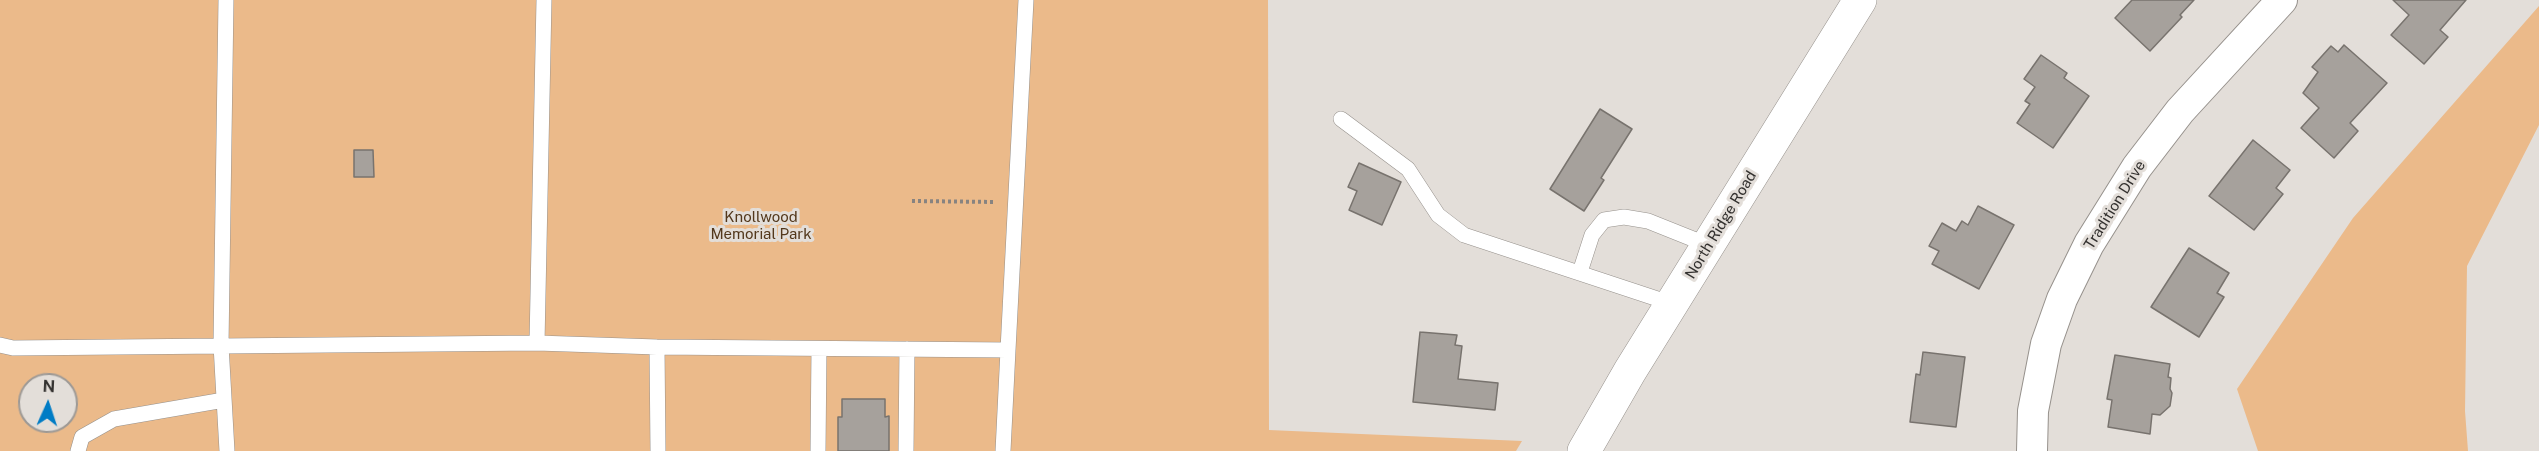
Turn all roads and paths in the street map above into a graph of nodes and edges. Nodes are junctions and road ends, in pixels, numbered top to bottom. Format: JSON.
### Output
{"nodes":[{"id":1,"x":226,"y":0,"type":"edge"},
{"id":2,"x":544,"y":0,"type":"edge"},
{"id":3,"x":1026,"y":0,"type":"edge"},
{"id":4,"x":1860,"y":0,"type":"edge"},
{"id":5,"x":2282,"y":0,"type":"edge"},
{"id":6,"x":1341,"y":119,"type":"dead end"},
{"id":7,"x":912,"y":201,"type":"dead end"},
{"id":8,"x":1016,"y":203,"type":"junction"},
{"id":9,"x":1708,"y":245,"type":"junction"},
{"id":10,"x":1580,"y":272,"type":"junction"},
{"id":11,"x":1673,"y":304,"type":"junction"},
{"id":12,"x":537,"y":343,"type":"junction"},
{"id":13,"x":0,"y":345,"type":"edge"},
{"id":14,"x":221,"y":345,"type":"junction"},
{"id":15,"x":657,"y":347,"type":"junction"},
{"id":16,"x":819,"y":349,"type":"junction"},
{"id":17,"x":907,"y":349,"type":"junction"},
{"id":18,"x":1008,"y":350,"type":"junction"},
{"id":19,"x":224,"y":400,"type":"junction"},
{"id":20,"x":78,"y":451,"type":"edge"},
{"id":21,"x":227,"y":451,"type":"edge"},
{"id":22,"x":658,"y":451,"type":"edge"},
{"id":23,"x":818,"y":451,"type":"edge"},
{"id":24,"x":906,"y":451,"type":"edge"},
{"id":25,"x":1003,"y":451,"type":"edge"},
{"id":26,"x":1584,"y":451,"type":"edge"},
{"id":27,"x":2032,"y":451,"type":"edge"}],
"edges":[{"from":1,"to":14,"type":"lane"},
{"from":2,"to":12,"type":"lane"},
{"from":3,"to":8,"type":"lane"},
{"from":4,"to":9,"type":"street","name":"North Ridge Road"},
{"from":5,"to":27,"type":"street","name":"Tradition Drive"},
{"from":6,"to":10,"type":"lane"},
{"from":7,"to":8,"type":"path"},
{"from":8,"to":18,"type":"lane"},
{"from":9,"to":10,"type":"lane"},
{"from":9,"to":11,"type":"street","name":"North Ridge Road"},
{"from":10,"to":11,"type":"lane"},
{"from":11,"to":26,"type":"street","name":"North Ridge Road"},
{"from":12,"to":14,"type":"lane"},
{"from":12,"to":15,"type":"lane"},
{"from":13,"to":14,"type":"lane"},
{"from":14,"to":19,"type":"lane"},
{"from":15,"to":16,"type":"lane"},
{"from":15,"to":22,"type":"lane"},
{"from":16,"to":17,"type":"lane"},
{"from":16,"to":23,"type":"lane"},
{"from":17,"to":18,"type":"lane"},
{"from":17,"to":24,"type":"lane"},
{"from":18,"to":25,"type":"lane"},
{"from":19,"to":20,"type":"lane"},
{"from":19,"to":21,"type":"lane"}]}
